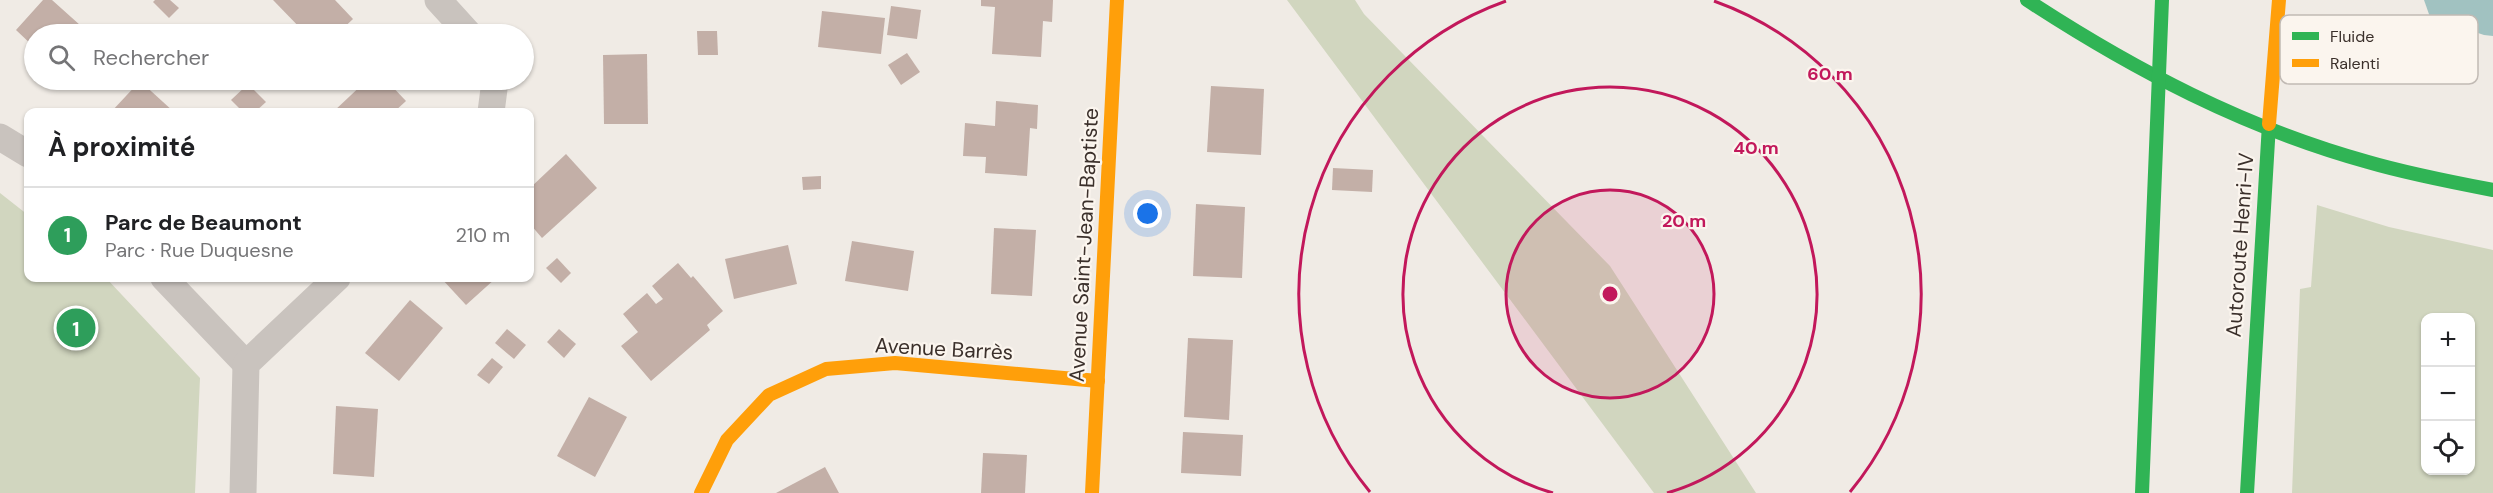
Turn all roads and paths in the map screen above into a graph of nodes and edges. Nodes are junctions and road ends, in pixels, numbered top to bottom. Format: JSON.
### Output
{"nodes":[{"id":1,"x":438,"y":0,"type":"edge"},
{"id":2,"x":1117,"y":0,"type":"edge"},
{"id":3,"x":2027,"y":0,"type":"edge"},
{"id":4,"x":2162,"y":0,"type":"edge"},
{"id":5,"x":2279,"y":0,"type":"edge"},
{"id":6,"x":460,"y":24,"type":"edge"},
{"id":7,"x":0,"y":137,"type":"edge"},
{"id":8,"x":24,"y":152,"type":"edge"},
{"id":9,"x":2493,"y":190,"type":"edge"},
{"id":10,"x":168,"y":282,"type":"edge"},
{"id":11,"x":333,"y":282,"type":"edge"},
{"id":12,"x":246,"y":364,"type":"junction"},
{"id":13,"x":1098,"y":381,"type":"junction"},
{"id":14,"x":243,"y":493,"type":"edge"},
{"id":15,"x":701,"y":493,"type":"edge"},
{"id":16,"x":1092,"y":493,"type":"edge"},
{"id":17,"x":2142,"y":493,"type":"edge"},
{"id":18,"x":2247,"y":493,"type":"edge"}],
"edges":[{"from":1,"to":6,"type":"street"},
{"from":2,"to":13,"type":"main road","name":"Avenue Saint-Jean-Baptiste"},
{"from":3,"to":9,"type":"main road"},
{"from":4,"to":17,"type":"main road"},
{"from":5,"to":18,"type":"main road","name":"Autoroute Henri-IV"},
{"from":7,"to":8,"type":"street"},
{"from":10,"to":12,"type":"street"},
{"from":11,"to":12,"type":"street"},
{"from":12,"to":14,"type":"street"},
{"from":13,"to":15,"type":"main road","name":"Avenue Barrès"},
{"from":13,"to":16,"type":"main road","name":"Avenue Saint-Jean-Baptiste"}]}
